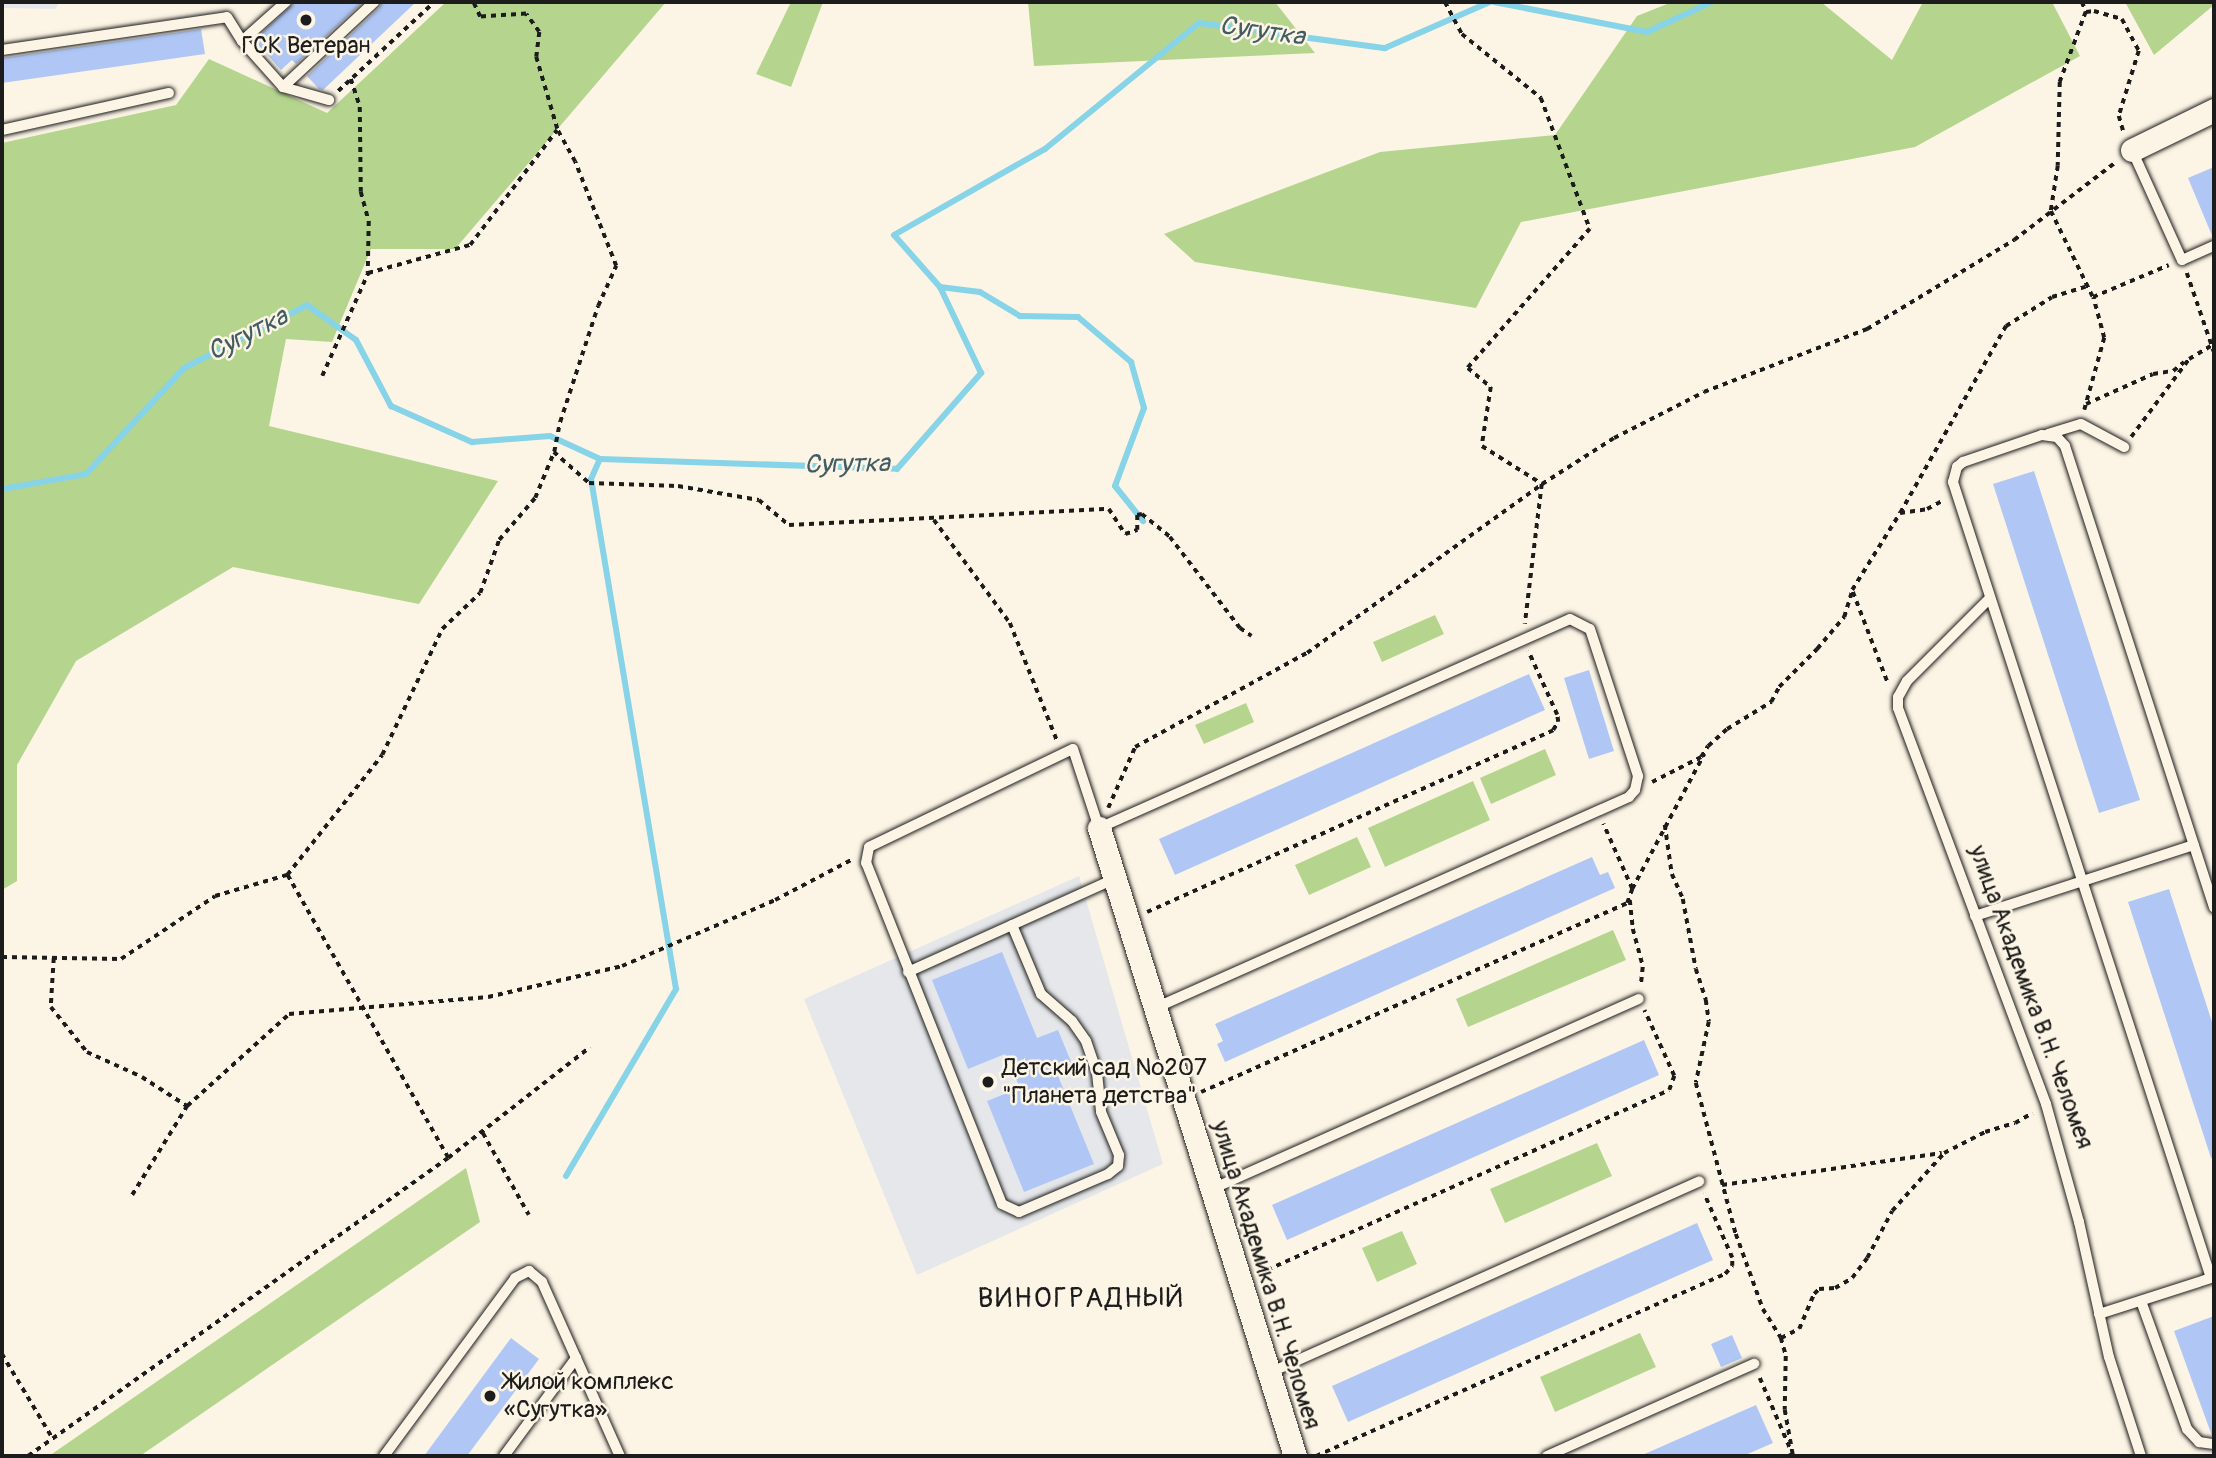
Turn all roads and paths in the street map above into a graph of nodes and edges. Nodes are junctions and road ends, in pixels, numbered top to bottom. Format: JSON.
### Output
{"nodes":[{"id":1,"x":286,"y":2,"type":"edge"},
{"id":2,"x":374,"y":2,"type":"edge"},
{"id":3,"x":434,"y":2,"type":"edge"},
{"id":4,"x":473,"y":2,"type":"edge"},
{"id":5,"x":1445,"y":2,"type":"edge"},
{"id":6,"x":2082,"y":2,"type":"edge"},
{"id":7,"x":2086,"y":12,"type":"junction"},
{"id":8,"x":242,"y":41,"type":"junction"},
{"id":9,"x":2,"y":50,"type":"edge"},
{"id":10,"x":351,"y":79,"type":"junction"},
{"id":11,"x":283,"y":87,"type":"junction"},
{"id":12,"x":169,"y":93,"type":"dead end"},
{"id":13,"x":329,"y":100,"type":"joint"},
{"id":14,"x":2214,"y":110,"type":"edge"},
{"id":15,"x":557,"y":129,"type":"junction"},
{"id":16,"x":2,"y":130,"type":"edge"},
{"id":17,"x":2132,"y":150,"type":"junction"},
{"id":18,"x":2051,"y":211,"type":"junction"},
{"id":19,"x":2214,"y":246,"type":"edge"},
{"id":20,"x":2182,"y":260,"type":"junction"},
{"id":21,"x":368,"y":272,"type":"junction"},
{"id":22,"x":2087,"y":285,"type":"junction"},
{"id":23,"x":2093,"y":297,"type":"junction"},
{"id":24,"x":2213,"y":344,"type":"edge"},
{"id":25,"x":2214,"y":352,"type":"edge"},
{"id":26,"x":2189,"y":359,"type":"junction"},
{"id":27,"x":322,"y":376,"type":"dead end"},
{"id":28,"x":2086,"y":404,"type":"junction"},
{"id":29,"x":2081,"y":424,"type":"junction"},
{"id":30,"x":2042,"y":435,"type":"junction"},
{"id":31,"x":2124,"y":447,"type":"joint"},
{"id":32,"x":554,"y":452,"type":"junction"},
{"id":33,"x":1542,"y":484,"type":"junction"},
{"id":34,"x":1956,"y":493,"type":"junction"},
{"id":35,"x":1900,"y":513,"type":"junction"},
{"id":36,"x":934,"y":520,"type":"junction"},
{"id":37,"x":1852,"y":590,"type":"junction"},
{"id":38,"x":1990,"y":598,"type":"junction"},
{"id":39,"x":1252,"y":636,"type":"dead end"},
{"id":40,"x":1523,"y":639,"type":"junction"},
{"id":41,"x":1898,"y":708,"type":"junction"},
{"id":42,"x":1708,"y":746,"type":"junction"},
{"id":43,"x":1063,"y":754,"type":"junction"},
{"id":44,"x":1635,"y":790,"type":"junction"},
{"id":45,"x":1597,"y":811,"type":"junction"},
{"id":46,"x":1665,"y":825,"type":"junction"},
{"id":47,"x":1099,"y":828,"type":"junction"},
{"id":48,"x":2194,"y":845,"type":"junction"},
{"id":49,"x":866,"y":852,"type":"junction"},
{"id":50,"x":287,"y":875,"type":"junction"},
{"id":51,"x":1114,"y":879,"type":"junction"},
{"id":52,"x":2082,"y":881,"type":"junction"},
{"id":53,"x":1632,"y":889,"type":"junction"},
{"id":54,"x":1630,"y":900,"type":"junction"},
{"id":55,"x":2214,"y":908,"type":"edge"},
{"id":56,"x":1975,"y":916,"type":"junction"},
{"id":57,"x":1127,"y":921,"type":"junction"},
{"id":58,"x":1012,"y":925,"type":"junction"},
{"id":59,"x":2,"y":957,"type":"edge"},
{"id":60,"x":54,"y":958,"type":"junction"},
{"id":61,"x":908,"y":972,"type":"junction"},
{"id":62,"x":1639,"y":999,"type":"junction"},
{"id":63,"x":363,"y":1008,"type":"junction"},
{"id":64,"x":1155,"y":1008,"type":"junction"},
{"id":65,"x":590,"y":1048,"type":"dead end"},
{"id":66,"x":1183,"y":1100,"type":"junction"},
{"id":67,"x":2046,"y":1104,"type":"junction"},
{"id":68,"x":187,"y":1106,"type":"junction"},
{"id":69,"x":483,"y":1133,"type":"junction"},
{"id":70,"x":1944,"y":1153,"type":"junction"},
{"id":71,"x":448,"y":1158,"type":"junction"},
{"id":72,"x":1699,"y":1182,"type":"joint"},
{"id":73,"x":1722,"y":1185,"type":"junction"},
{"id":74,"x":1212,"y":1189,"type":"junction"},
{"id":75,"x":132,"y":1195,"type":"dead end"},
{"id":76,"x":529,"y":1214,"type":"dead end"},
{"id":77,"x":2212,"y":1278,"type":"edge"},
{"id":78,"x":1240,"y":1282,"type":"junction"},
{"id":79,"x":2141,"y":1301,"type":"junction"},
{"id":80,"x":2099,"y":1314,"type":"junction"},
{"id":81,"x":1781,"y":1338,"type":"junction"},
{"id":82,"x":2,"y":1354,"type":"edge"},
{"id":83,"x":576,"y":1358,"type":"junction"},
{"id":84,"x":1754,"y":1364,"type":"joint"},
{"id":85,"x":1269,"y":1373,"type":"junction"},
{"id":86,"x":53,"y":1439,"type":"junction"},
{"id":87,"x":2214,"y":1444,"type":"edge"},
{"id":88,"x":28,"y":1456,"type":"edge"},
{"id":89,"x":384,"y":1456,"type":"edge"},
{"id":90,"x":504,"y":1456,"type":"edge"},
{"id":91,"x":620,"y":1456,"type":"edge"},
{"id":92,"x":1295,"y":1456,"type":"edge"},
{"id":93,"x":1316,"y":1456,"type":"edge"},
{"id":94,"x":1547,"y":1456,"type":"edge"},
{"id":95,"x":1792,"y":1456,"type":"edge"},
{"id":96,"x":2141,"y":1456,"type":"edge"}],
"edges":[{"from":1,"to":8,"type":"lane"},
{"from":2,"to":11,"type":"lane"},
{"from":3,"to":10,"type":"path"},
{"from":4,"to":15,"type":"path"},
{"from":5,"to":33,"type":"path"},
{"from":6,"to":7,"type":"path"},
{"from":7,"to":17,"type":"path"},
{"from":7,"to":18,"type":"path"},
{"from":8,"to":9,"type":"lane"},
{"from":8,"to":11,"type":"lane"},
{"from":10,"to":13,"type":"path"},
{"from":10,"to":21,"type":"path"},
{"from":11,"to":13,"type":"lane"},
{"from":12,"to":16,"type":"lane"},
{"from":14,"to":17,"type":"street"},
{"from":15,"to":21,"type":"path"},
{"from":15,"to":32,"type":"path"},
{"from":17,"to":18,"type":"path"},
{"from":17,"to":20,"type":"lane"},
{"from":18,"to":22,"type":"path"},
{"from":18,"to":33,"type":"path"},
{"from":19,"to":20,"type":"lane"},
{"from":20,"to":23,"type":"path"},
{"from":20,"to":24,"type":"path"},
{"from":21,"to":27,"type":"path"},
{"from":22,"to":23,"type":"path"},
{"from":22,"to":35,"type":"path"},
{"from":23,"to":28,"type":"path"},
{"from":24,"to":25,"type":"path"},
{"from":24,"to":26,"type":"path"},
{"from":26,"to":28,"type":"path"},
{"from":26,"to":31,"type":"path"},
{"from":28,"to":29,"type":"path"},
{"from":29,"to":30,"type":"lane"},
{"from":29,"to":31,"type":"lane"},
{"from":30,"to":34,"type":"lane"},
{"from":30,"to":48,"type":"lane"},
{"from":32,"to":36,"type":"path"},
{"from":32,"to":50,"type":"path"},
{"from":33,"to":40,"type":"path"},
{"from":33,"to":47,"type":"path"},
{"from":34,"to":35,"type":"path"},
{"from":34,"to":38,"type":"lane"},
{"from":35,"to":37,"type":"path"},
{"from":36,"to":39,"type":"path"},
{"from":36,"to":43,"type":"path"},
{"from":37,"to":41,"type":"path"},
{"from":37,"to":42,"type":"path"},
{"from":38,"to":41,"type":"lane"},
{"from":38,"to":52,"type":"lane"},
{"from":40,"to":44,"type":"lane"},
{"from":40,"to":47,"type":"lane"},
{"from":40,"to":57,"type":"path"},
{"from":41,"to":56,"type":"lane","name":"улица Академика В.Н. Челомея"},
{"from":42,"to":44,"type":"path"},
{"from":42,"to":46,"type":"path"},
{"from":43,"to":47,"type":"lane"},
{"from":43,"to":49,"type":"lane"},
{"from":44,"to":45,"type":"lane"},
{"from":45,"to":53,"type":"path"},
{"from":45,"to":64,"type":"lane"},
{"from":46,"to":53,"type":"path"},
{"from":46,"to":73,"type":"path"},
{"from":47,"to":51,"type":"street","name":"улица Академика В.Н. Челомея"},
{"from":48,"to":52,"type":"lane"},
{"from":48,"to":55,"type":"lane"},
{"from":49,"to":61,"type":"lane"},
{"from":49,"to":63,"type":"path"},
{"from":50,"to":60,"type":"path"},
{"from":50,"to":63,"type":"path"},
{"from":51,"to":57,"type":"street","name":"улица Академика В.Н. Челомея"},
{"from":51,"to":58,"type":"lane"},
{"from":52,"to":56,"type":"lane"},
{"from":52,"to":77,"type":"lane"},
{"from":53,"to":54,"type":"path"},
{"from":54,"to":62,"type":"path"},
{"from":54,"to":66,"type":"path"},
{"from":56,"to":67,"type":"lane","name":"улица Академика В.Н. Челомея"},
{"from":57,"to":64,"type":"street","name":"улица Академика В.Н. Челомея"},
{"from":58,"to":61,"type":"lane"},
{"from":58,"to":61,"type":"lane"},
{"from":59,"to":60,"type":"path"},
{"from":60,"to":68,"type":"path"},
{"from":62,"to":74,"type":"lane"},
{"from":62,"to":78,"type":"path"},
{"from":63,"to":68,"type":"path"},
{"from":63,"to":71,"type":"path"},
{"from":64,"to":66,"type":"street","name":"улица Академика В.Н. Челомея"},
{"from":65,"to":69,"type":"path"},
{"from":66,"to":74,"type":"street","name":"улица Академика В.Н. Челомея"},
{"from":67,"to":70,"type":"path"},
{"from":67,"to":80,"type":"lane","name":"улица Академика В.Н. Челомея"},
{"from":68,"to":75,"type":"path"},
{"from":69,"to":71,"type":"path"},
{"from":69,"to":76,"type":"path"},
{"from":70,"to":73,"type":"path"},
{"from":70,"to":81,"type":"path"},
{"from":71,"to":86,"type":"path"},
{"from":72,"to":85,"type":"lane"},
{"from":72,"to":93,"type":"path"},
{"from":73,"to":81,"type":"path"},
{"from":74,"to":78,"type":"street","name":"улица Академика В.Н. Челомея"},
{"from":77,"to":79,"type":"lane"},
{"from":78,"to":85,"type":"street","name":"улица Академика В.Н. Челомея"},
{"from":79,"to":80,"type":"lane"},
{"from":79,"to":87,"type":"lane"},
{"from":80,"to":96,"type":"lane","name":"улица Академика В.Н. Челомея"},
{"from":81,"to":95,"type":"path"},
{"from":82,"to":86,"type":"path"},
{"from":83,"to":89,"type":"lane"},
{"from":83,"to":90,"type":"lane"},
{"from":83,"to":91,"type":"lane"},
{"from":84,"to":94,"type":"lane"},
{"from":84,"to":95,"type":"path"},
{"from":85,"to":92,"type":"street","name":"улица Академика В.Н. Челомея"},
{"from":86,"to":88,"type":"path"}]}
